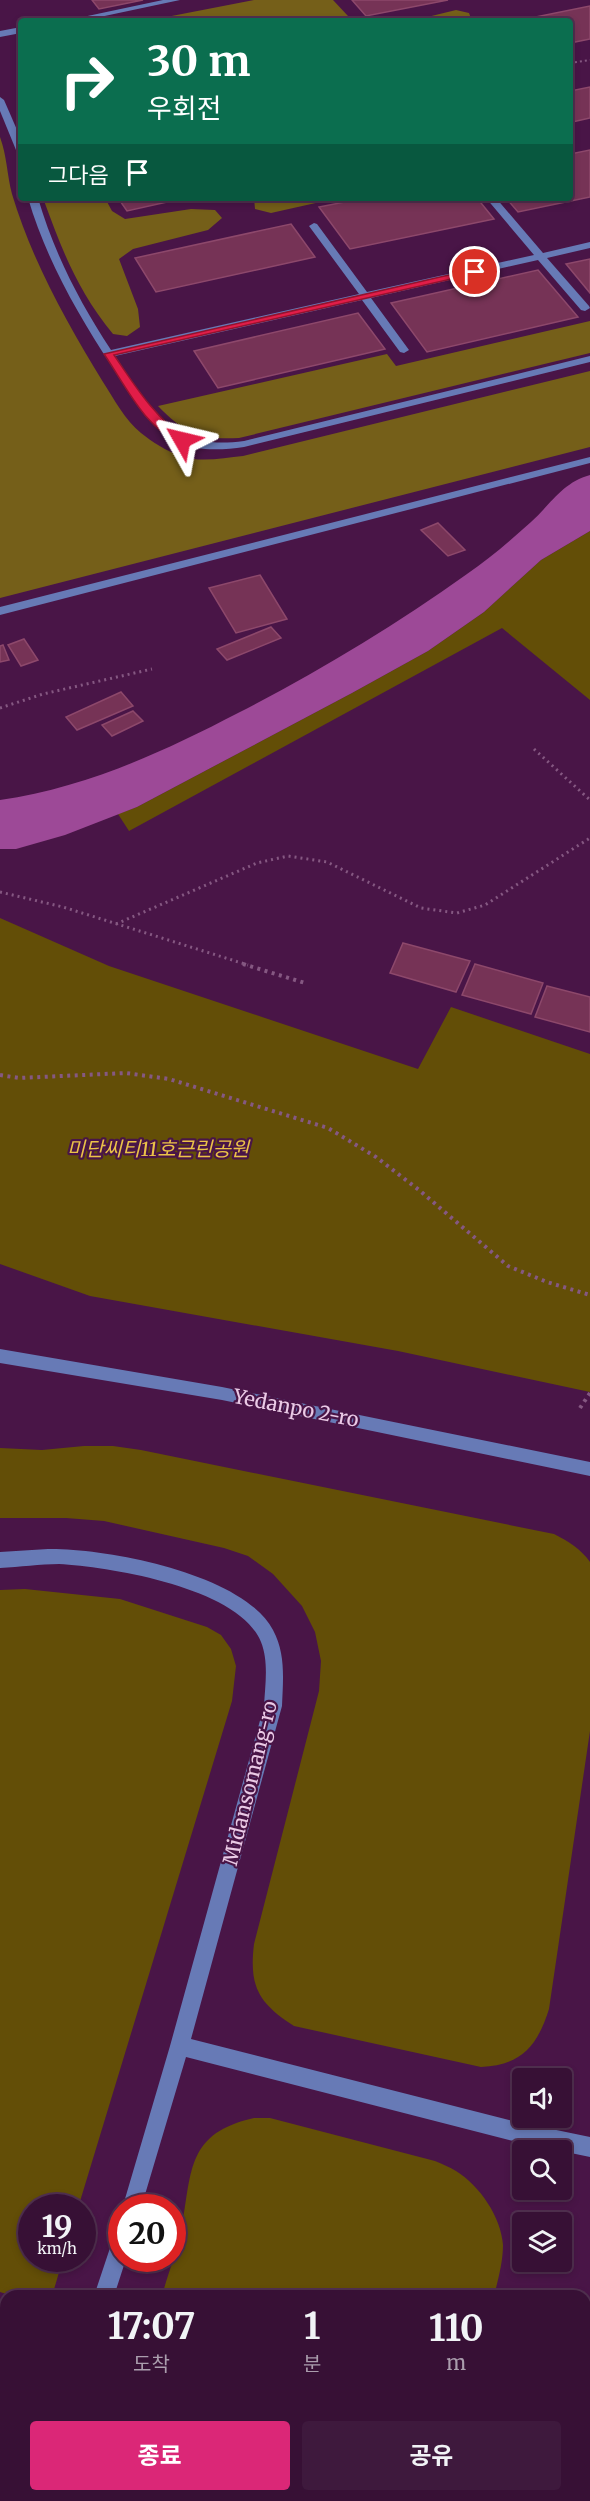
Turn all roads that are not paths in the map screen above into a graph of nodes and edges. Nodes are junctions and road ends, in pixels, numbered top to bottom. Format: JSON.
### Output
{"nodes":[{"id":1,"x":176,"y":0,"type":"edge"},
{"id":2,"x":163,"y":1,"type":"edge"},
{"id":3,"x":82,"y":18,"type":"edge"},
{"id":4,"x":18,"y":31,"type":"edge"},
{"id":5,"x":0,"y":34,"type":"edge"},
{"id":6,"x":0,"y":100,"type":"edge"},
{"id":7,"x":18,"y":143,"type":"edge"},
{"id":8,"x":34,"y":201,"type":"edge"},
{"id":9,"x":494,"y":201,"type":"edge"},
{"id":10,"x":314,"y":226,"type":"dead end"},
{"id":11,"x":590,"y":245,"type":"edge"},
{"id":12,"x":541,"y":256,"type":"junction"},
{"id":13,"x":364,"y":296,"type":"junction"},
{"id":14,"x":585,"y":308,"type":"dead end"},
{"id":15,"x":404,"y":350,"type":"dead end"},
{"id":16,"x":108,"y":354,"type":"junction"},
{"id":17,"x":590,"y":359,"type":"edge"},
{"id":18,"x":590,"y":460,"type":"edge"},
{"id":19,"x":0,"y":611,"type":"edge"},
{"id":20,"x":0,"y":1356,"type":"edge"},
{"id":21,"x":590,"y":1469,"type":"edge"},
{"id":22,"x":0,"y":1560,"type":"edge"},
{"id":23,"x":180,"y":2046,"type":"junction"},
{"id":24,"x":590,"y":2147,"type":"edge"},
{"id":25,"x":135,"y":2194,"type":"edge"},
{"id":26,"x":112,"y":2272,"type":"edge"},
{"id":27,"x":106,"y":2290,"type":"edge"}],
"edges":[{"from":1,"to":2,"type":"street"},
{"from":2,"to":3,"type":"street"},
{"from":4,"to":5,"type":"street"},
{"from":6,"to":7,"type":"street"},
{"from":8,"to":16,"type":"street"},
{"from":9,"to":12,"type":"street"},
{"from":10,"to":13,"type":"street"},
{"from":11,"to":12,"type":"street"},
{"from":12,"to":13,"type":"street"},
{"from":12,"to":14,"type":"street"},
{"from":13,"to":15,"type":"street"},
{"from":13,"to":16,"type":"street"},
{"from":16,"to":17,"type":"street"},
{"from":18,"to":19,"type":"street"},
{"from":20,"to":21,"type":"street","name":"Yedanpo 2-ro"},
{"from":22,"to":23,"type":"street","name":"Midansomang-ro"},
{"from":23,"to":24,"type":"street"},
{"from":23,"to":25,"type":"street","name":"Midansomang-ro"},
{"from":26,"to":27,"type":"street"}]}
